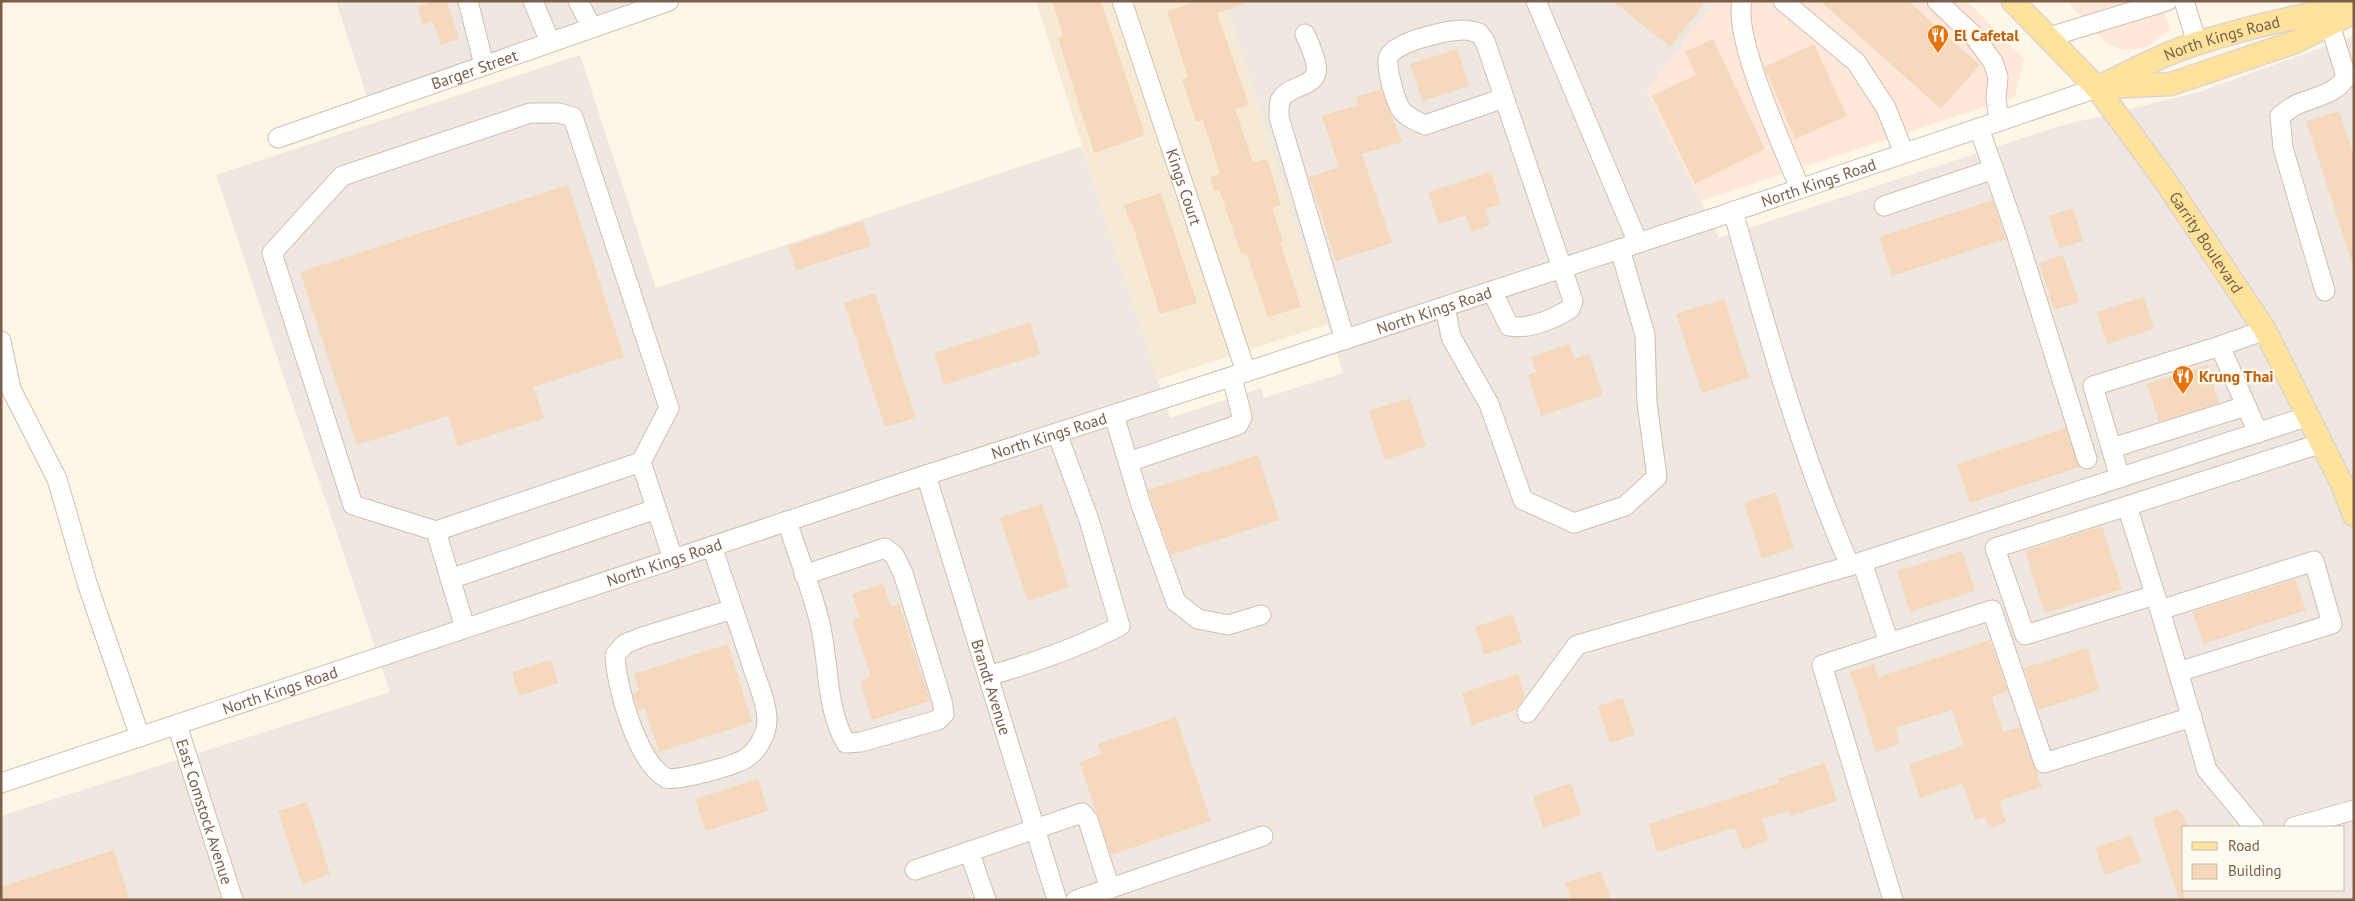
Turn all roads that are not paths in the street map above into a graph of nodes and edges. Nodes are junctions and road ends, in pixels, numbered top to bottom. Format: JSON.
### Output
{"nodes":[{"id":1,"x":468,"y":1,"type":"edge"},
{"id":2,"x":533,"y":1,"type":"edge"},
{"id":3,"x":578,"y":1,"type":"edge"},
{"id":4,"x":669,"y":1,"type":"edge"},
{"id":5,"x":1122,"y":1,"type":"edge"},
{"id":6,"x":1536,"y":1,"type":"edge"},
{"id":7,"x":1742,"y":1,"type":"edge"},
{"id":8,"x":1784,"y":1,"type":"edge"},
{"id":9,"x":1937,"y":1,"type":"edge"},
{"id":10,"x":2013,"y":1,"type":"edge"},
{"id":11,"x":2167,"y":1,"type":"edge"},
{"id":12,"x":2184,"y":1,"type":"edge"},
{"id":13,"x":2138,"y":5,"type":"edge"},
{"id":14,"x":2354,"y":6,"type":"edge"},
{"id":15,"x":2354,"y":12,"type":"edge"},
{"id":16,"x":2328,"y":18,"type":"junction"},
{"id":17,"x":592,"y":28,"type":"junction"},
{"id":18,"x":1306,"y":34,"type":"dead end"},
{"id":19,"x":2049,"y":37,"type":"junction"},
{"id":20,"x":550,"y":42,"type":"junction"},
{"id":21,"x":2197,"y":44,"type":"junction"},
{"id":22,"x":484,"y":65,"type":"junction"},
{"id":23,"x":2097,"y":88,"type":"junction"},
{"id":24,"x":1504,"y":98,"type":"junction"},
{"id":25,"x":1999,"y":121,"type":"junction"},
{"id":26,"x":1979,"y":128,"type":"junction"},
{"id":27,"x":278,"y":138,"type":"dead end"},
{"id":28,"x":1904,"y":153,"type":"junction"},
{"id":29,"x":1994,"y":169,"type":"junction"},
{"id":30,"x":1800,"y":189,"type":"junction"},
{"id":31,"x":1884,"y":206,"type":"dead end"},
{"id":32,"x":1733,"y":211,"type":"junction"},
{"id":33,"x":1629,"y":246,"type":"junction"},
{"id":34,"x":1562,"y":268,"type":"junction"},
{"id":35,"x":1492,"y":291,"type":"junction"},
{"id":36,"x":2325,"y":291,"type":"dead end"},
{"id":37,"x":1445,"y":307,"type":"junction"},
{"id":38,"x":2265,"y":330,"type":"junction"},
{"id":39,"x":1345,"y":340,"type":"junction"},
{"id":40,"x":1,"y":341,"type":"edge"},
{"id":41,"x":2220,"y":346,"type":"junction"},
{"id":42,"x":1239,"y":375,"type":"junction"},
{"id":43,"x":2246,"y":406,"type":"junction"},
{"id":44,"x":1114,"y":415,"type":"junction"},
{"id":45,"x":2309,"y":416,"type":"junction"},
{"id":46,"x":1057,"y":433,"type":"junction"},
{"id":47,"x":2258,"y":433,"type":"junction"},
{"id":48,"x":2322,"y":442,"type":"junction"},
{"id":49,"x":2112,"y":448,"type":"junction"},
{"id":50,"x":2087,"y":459,"type":"dead end"},
{"id":51,"x":641,"y":462,"type":"junction"},
{"id":52,"x":1128,"y":462,"type":"junction"},
{"id":53,"x":926,"y":475,"type":"junction"},
{"id":54,"x":2120,"y":478,"type":"junction"},
{"id":55,"x":2127,"y":506,"type":"junction"},
{"id":56,"x":656,"y":509,"type":"junction"},
{"id":57,"x":2354,"y":515,"type":"edge"},
{"id":58,"x":787,"y":521,"type":"junction"},
{"id":59,"x":436,"y":530,"type":"junction"},
{"id":60,"x":712,"y":546,"type":"junction"},
{"id":61,"x":673,"y":559,"type":"junction"},
{"id":62,"x":1856,"y":564,"type":"junction"},
{"id":63,"x":804,"y":575,"type":"junction"},
{"id":64,"x":450,"y":579,"type":"junction"},
{"id":65,"x":2158,"y":603,"type":"junction"},
{"id":66,"x":733,"y":609,"type":"junction"},
{"id":67,"x":1261,"y":615,"type":"dead end"},
{"id":68,"x":466,"y":628,"type":"junction"},
{"id":69,"x":1889,"y":643,"type":"junction"},
{"id":70,"x":2178,"y":672,"type":"junction"},
{"id":71,"x":988,"y":676,"type":"junction"},
{"id":72,"x":1527,"y":713,"type":"dead end"},
{"id":73,"x":2192,"y":717,"type":"junction"},
{"id":74,"x":177,"y":725,"type":"junction"},
{"id":75,"x":140,"y":737,"type":"junction"},
{"id":76,"x":1,"y":783,"type":"edge"},
{"id":77,"x":2354,"y":810,"type":"edge"},
{"id":78,"x":2253,"y":826,"type":"edge"},
{"id":79,"x":2298,"y":826,"type":"edge"},
{"id":80,"x":1035,"y":828,"type":"junction"},
{"id":81,"x":1262,"y":836,"type":"dead end"},
{"id":82,"x":970,"y":851,"type":"junction"},
{"id":83,"x":915,"y":870,"type":"dead end"},
{"id":84,"x":1110,"y":889,"type":"junction"},
{"id":85,"x":233,"y":900,"type":"edge"},
{"id":86,"x":986,"y":900,"type":"edge"},
{"id":87,"x":1057,"y":900,"type":"edge"},
{"id":88,"x":1076,"y":900,"type":"edge"},
{"id":89,"x":1893,"y":900,"type":"edge"}],
"edges":[{"from":1,"to":22,"type":"street"},
{"from":2,"to":20,"type":"street"},
{"from":3,"to":17,"type":"street"},
{"from":4,"to":17,"type":"street","name":"Barger Street"},
{"from":5,"to":42,"type":"street","name":"Kings Court"},
{"from":6,"to":33,"type":"street"},
{"from":7,"to":30,"type":"street"},
{"from":8,"to":28,"type":"street"},
{"from":9,"to":25,"type":"street"},
{"from":10,"to":19,"type":"main road","name":"Garrity Boulevard"},
{"from":11,"to":13,"type":"street"},
{"from":12,"to":21,"type":"street"},
{"from":13,"to":19,"type":"street"},
{"from":14,"to":16,"type":"main road","name":"North Kings Road"},
{"from":15,"to":16,"type":"main road","name":"North Kings Road"},
{"from":16,"to":21,"type":"main road","name":"North Kings Road"},
{"from":16,"to":23,"type":"main road","name":"North Kings Road"},
{"from":16,"to":36,"type":"street"},
{"from":17,"to":20,"type":"street","name":"Barger Street"},
{"from":18,"to":39,"type":"street"},
{"from":19,"to":23,"type":"main road","name":"Garrity Boulevard"},
{"from":20,"to":22,"type":"street","name":"Barger Street"},
{"from":21,"to":23,"type":"main road","name":"North Kings Road"},
{"from":22,"to":27,"type":"street","name":"Barger Street"},
{"from":23,"to":25,"type":"street","name":"North Kings Road"},
{"from":23,"to":38,"type":"main road","name":"Garrity Boulevard"},
{"from":24,"to":24,"type":"street"},
{"from":24,"to":34,"type":"street"},
{"from":25,"to":26,"type":"street","name":"North Kings Road"},
{"from":26,"to":28,"type":"street","name":"North Kings Road"},
{"from":26,"to":29,"type":"street"},
{"from":28,"to":30,"type":"street","name":"North Kings Road"},
{"from":29,"to":31,"type":"street"},
{"from":29,"to":50,"type":"street"},
{"from":30,"to":32,"type":"street","name":"North Kings Road"},
{"from":32,"to":33,"type":"street","name":"North Kings Road"},
{"from":32,"to":62,"type":"street"},
{"from":33,"to":34,"type":"street","name":"North Kings Road"},
{"from":33,"to":37,"type":"street"},
{"from":34,"to":35,"type":"street","name":"North Kings Road"},
{"from":34,"to":35,"type":"street"},
{"from":35,"to":37,"type":"street","name":"North Kings Road"},
{"from":37,"to":39,"type":"street","name":"North Kings Road"},
{"from":38,"to":41,"type":"street"},
{"from":38,"to":45,"type":"main road","name":"Garrity Boulevard"},
{"from":39,"to":42,"type":"street","name":"North Kings Road"},
{"from":40,"to":75,"type":"street"},
{"from":41,"to":43,"type":"street"},
{"from":41,"to":49,"type":"street"},
{"from":42,"to":44,"type":"street","name":"North Kings Road"},
{"from":42,"to":52,"type":"street","name":"Kings Court"},
{"from":43,"to":47,"type":"street"},
{"from":43,"to":49,"type":"street"},
{"from":44,"to":46,"type":"street","name":"North Kings Road"},
{"from":44,"to":52,"type":"street"},
{"from":45,"to":47,"type":"street"},
{"from":45,"to":48,"type":"main road","name":"Garrity Boulevard"},
{"from":46,"to":53,"type":"street","name":"North Kings Road"},
{"from":46,"to":71,"type":"street"},
{"from":47,"to":54,"type":"street"},
{"from":48,"to":55,"type":"street"},
{"from":48,"to":57,"type":"main road","name":"Garrity Boulevard"},
{"from":49,"to":54,"type":"street"},
{"from":51,"to":56,"type":"street"},
{"from":51,"to":59,"type":"street"},
{"from":51,"to":59,"type":"street"},
{"from":52,"to":67,"type":"street"},
{"from":53,"to":58,"type":"street","name":"North Kings Road"},
{"from":53,"to":71,"type":"street","name":"Brandt Avenue"},
{"from":54,"to":62,"type":"street"},
{"from":55,"to":65,"type":"street"},
{"from":55,"to":65,"type":"street"},
{"from":56,"to":61,"type":"street"},
{"from":56,"to":64,"type":"street"},
{"from":58,"to":60,"type":"street","name":"North Kings Road"},
{"from":58,"to":63,"type":"street"},
{"from":59,"to":64,"type":"street"},
{"from":60,"to":61,"type":"street","name":"North Kings Road"},
{"from":60,"to":66,"type":"street"},
{"from":61,"to":68,"type":"street","name":"North Kings Road"},
{"from":62,"to":69,"type":"street"},
{"from":62,"to":72,"type":"street"},
{"from":63,"to":63,"type":"street"},
{"from":64,"to":68,"type":"street"},
{"from":65,"to":70,"type":"street"},
{"from":65,"to":70,"type":"street"},
{"from":66,"to":66,"type":"street"},
{"from":68,"to":74,"type":"street","name":"North Kings Road"},
{"from":69,"to":73,"type":"street"},
{"from":69,"to":89,"type":"street"},
{"from":70,"to":73,"type":"street"},
{"from":71,"to":80,"type":"street","name":"Brandt Avenue"},
{"from":73,"to":78,"type":"street"},
{"from":74,"to":75,"type":"street","name":"North Kings Road"},
{"from":74,"to":85,"type":"street","name":"East Comstock Avenue"},
{"from":75,"to":76,"type":"street","name":"North Kings Road"},
{"from":77,"to":79,"type":"street"},
{"from":80,"to":82,"type":"street"},
{"from":80,"to":84,"type":"street"},
{"from":80,"to":87,"type":"street","name":"Brandt Avenue"},
{"from":81,"to":84,"type":"street"},
{"from":82,"to":83,"type":"street"},
{"from":82,"to":86,"type":"street"},
{"from":84,"to":88,"type":"street"}]}
